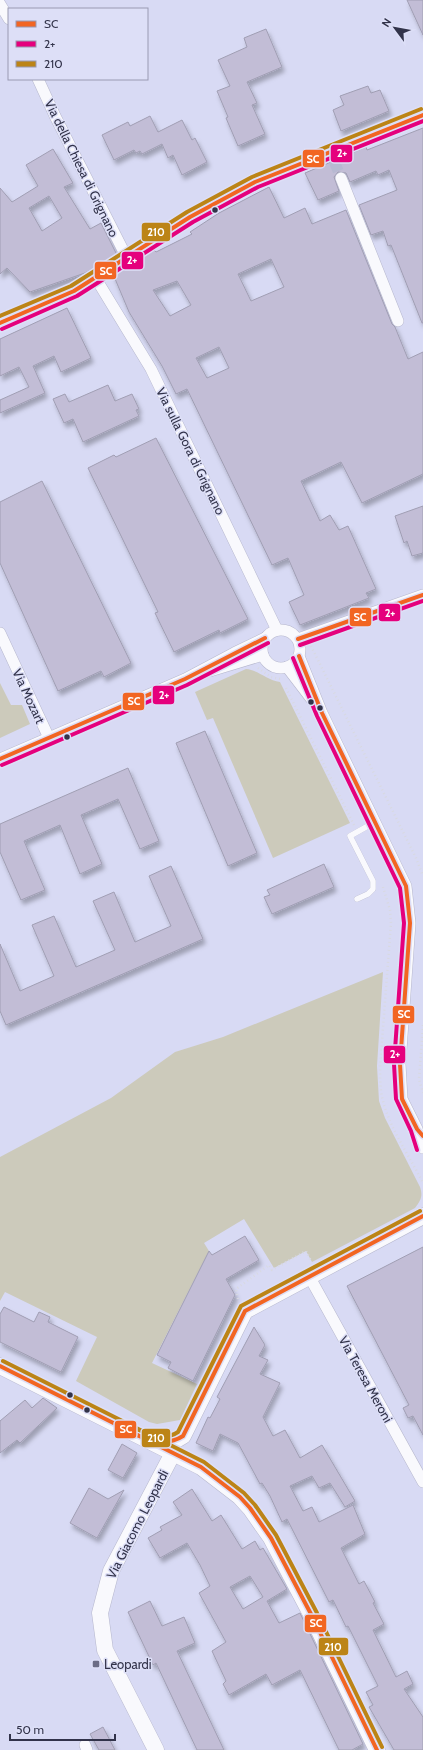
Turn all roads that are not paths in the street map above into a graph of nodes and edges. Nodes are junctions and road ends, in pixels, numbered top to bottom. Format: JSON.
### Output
{"nodes":[{"id":1,"x":0,"y":4,"type":"edge"},
{"id":2,"x":8,"y":17,"type":"edge"},
{"id":3,"x":38,"y":80,"type":"edge"},
{"id":4,"x":423,"y":115,"type":"edge"},
{"id":5,"x":341,"y":178,"type":"tunnel mouth"},
{"id":6,"x":126,"y":256,"type":"junction"},
{"id":7,"x":95,"y":277,"type":"junction"},
{"id":8,"x":398,"y":321,"type":"dead end"},
{"id":9,"x":0,"y":323,"type":"edge"},
{"id":10,"x":423,"y":595,"type":"edge"},
{"id":11,"x":277,"y":630,"type":"junction"},
{"id":12,"x":0,"y":633,"type":"edge"},
{"id":13,"x":302,"y":636,"type":"junction"},
{"id":14,"x":265,"y":638,"type":"junction"},
{"id":15,"x":263,"y":656,"type":"junction"},
{"id":16,"x":299,"y":656,"type":"junction"},
{"id":17,"x":287,"y":667,"type":"junction"},
{"id":18,"x":185,"y":679,"type":"junction"},
{"id":19,"x":322,"y":713,"type":"junction"},
{"id":20,"x":49,"y":738,"type":"junction"},
{"id":21,"x":0,"y":758,"type":"edge"},
{"id":22,"x":375,"y":822,"type":"junction"},
{"id":23,"x":357,"y":898,"type":"dead end"},
{"id":24,"x":420,"y":1133,"type":"edge"},
{"id":25,"x":423,"y":1148,"type":"edge"},
{"id":26,"x":423,"y":1216,"type":"edge"},
{"id":27,"x":308,"y":1276,"type":"junction"},
{"id":28,"x":0,"y":1366,"type":"edge"},
{"id":29,"x":183,"y":1436,"type":"junction"},
{"id":30,"x":141,"y":1437,"type":"junction"},
{"id":31,"x":173,"y":1453,"type":"junction"},
{"id":32,"x":201,"y":1467,"type":"junction"},
{"id":33,"x":423,"y":1482,"type":"edge"},
{"id":34,"x":156,"y":1750,"type":"edge"},
{"id":35,"x":376,"y":1750,"type":"edge"}],
"edges":[{"from":1,"to":2,"type":"street"},
{"from":3,"to":6,"type":"street","name":"Via della Chiesa di Grignano"},
{"from":4,"to":6,"type":"street"},
{"from":5,"to":8,"type":"street"},
{"from":6,"to":7,"type":"street"},
{"from":7,"to":9,"type":"street"},
{"from":7,"to":11,"type":"street","name":"Via sulla Gora di Grignano"},
{"from":10,"to":13,"type":"street"},
{"from":11,"to":13,"type":"street"},
{"from":11,"to":14,"type":"street"},
{"from":12,"to":20,"type":"street","name":"Via Mozart"},
{"from":13,"to":16,"type":"street"},
{"from":14,"to":15,"type":"street"},
{"from":14,"to":18,"type":"street"},
{"from":15,"to":17,"type":"street"},
{"from":15,"to":18,"type":"street"},
{"from":16,"to":17,"type":"street"},
{"from":16,"to":19,"type":"street"},
{"from":17,"to":19,"type":"street"},
{"from":18,"to":20,"type":"street"},
{"from":19,"to":22,"type":"street"},
{"from":20,"to":21,"type":"street"},
{"from":22,"to":23,"type":"lane"},
{"from":22,"to":24,"type":"street"},
{"from":24,"to":25,"type":"street"},
{"from":26,"to":27,"type":"street"},
{"from":27,"to":29,"type":"street"},
{"from":27,"to":33,"type":"street","name":"Via Teresa Meroni"},
{"from":28,"to":30,"type":"street"},
{"from":29,"to":30,"type":"street"},
{"from":29,"to":32,"type":"street"},
{"from":30,"to":31,"type":"street"},
{"from":31,"to":32,"type":"street"},
{"from":31,"to":34,"type":"street","name":"Via Giacomo Leopardi"},
{"from":32,"to":35,"type":"street"}]}
